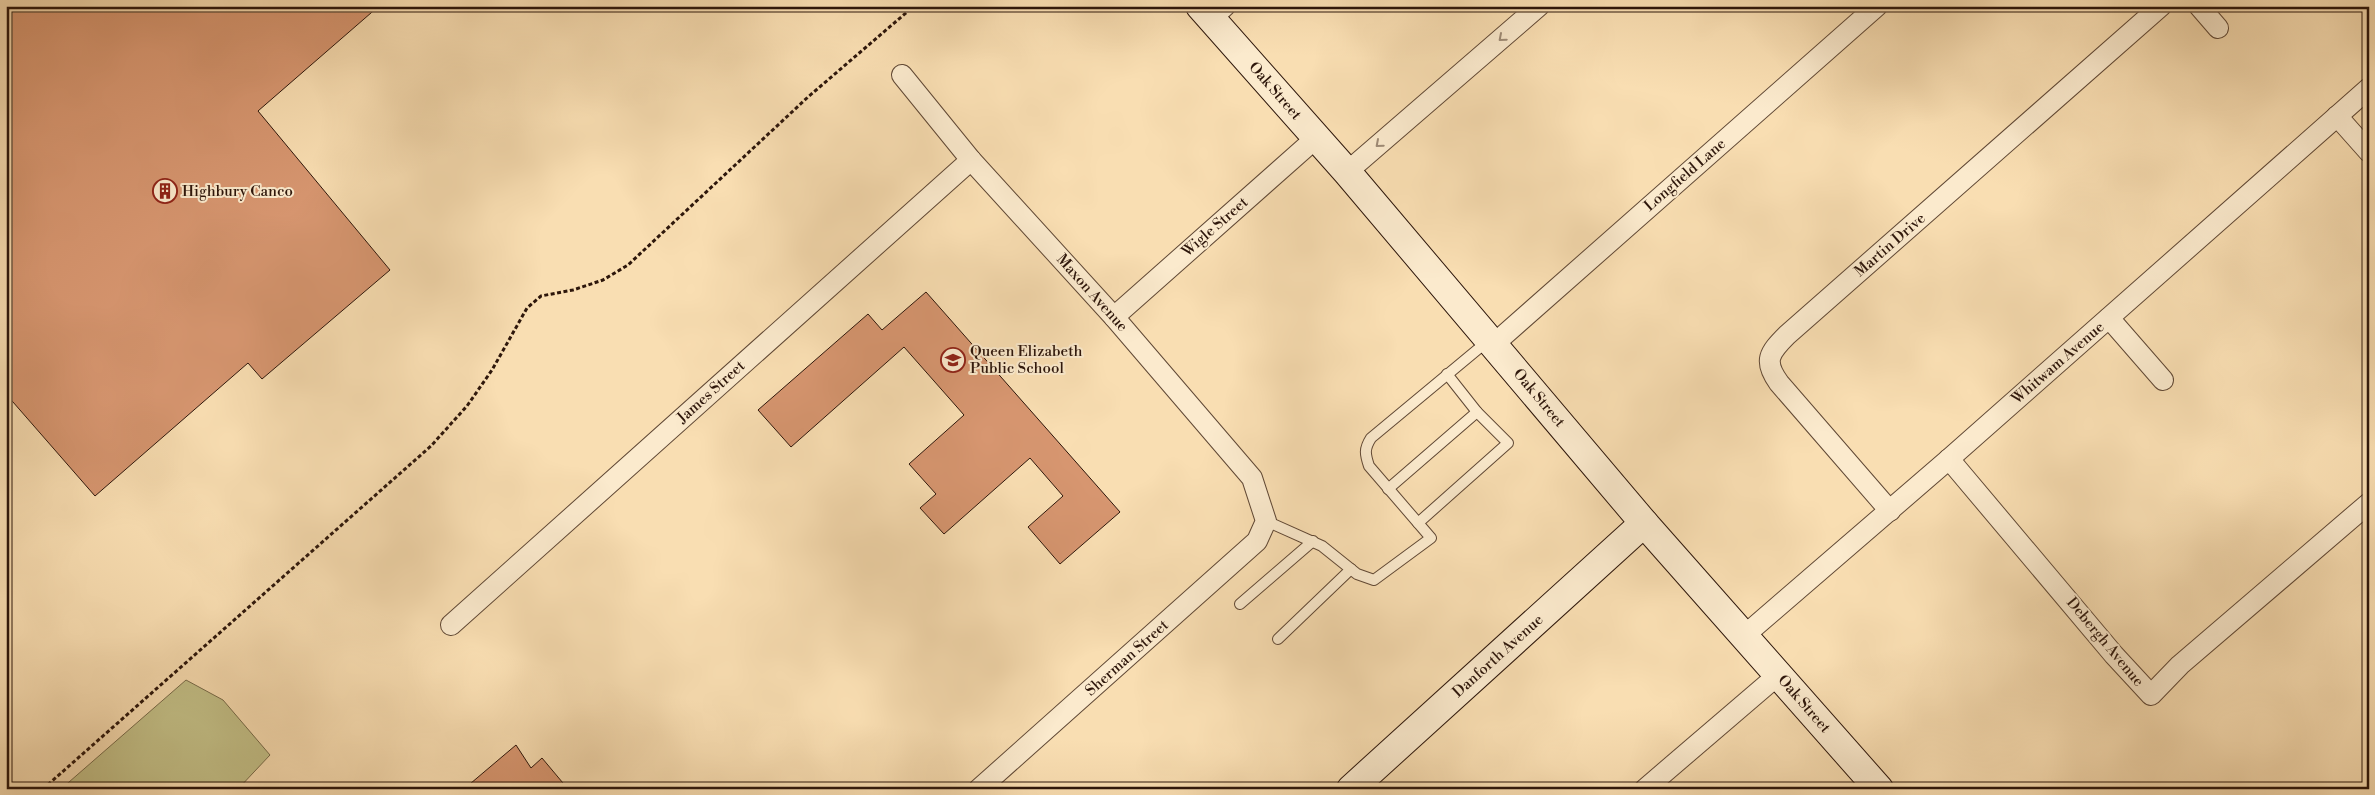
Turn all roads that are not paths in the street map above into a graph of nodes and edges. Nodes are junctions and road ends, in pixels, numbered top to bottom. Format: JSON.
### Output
{"nodes":[{"id":1,"x":1539,"y":6,"type":"edge"},
{"id":2,"x":1876,"y":6,"type":"edge"},
{"id":3,"x":2161,"y":6,"type":"edge"},
{"id":4,"x":2199,"y":6,"type":"edge"},
{"id":5,"x":1212,"y":10,"type":"edge"},
{"id":6,"x":2218,"y":28,"type":"dead end"},
{"id":7,"x":902,"y":75,"type":"dead end"},
{"id":8,"x":2369,"y":88,"type":"edge"},
{"id":9,"x":2337,"y":116,"type":"junction"},
{"id":10,"x":1316,"y":138,"type":"junction"},
{"id":11,"x":2369,"y":152,"type":"edge"},
{"id":12,"x":971,"y":160,"type":"junction"},
{"id":13,"x":1346,"y":172,"type":"junction"},
{"id":14,"x":1114,"y":317,"type":"junction"},
{"id":15,"x":2108,"y":318,"type":"junction"},
{"id":16,"x":1492,"y":342,"type":"junction"},
{"id":17,"x":1447,"y":374,"type":"junction"},
{"id":18,"x":2163,"y":380,"type":"dead end"},
{"id":19,"x":1478,"y":412,"type":"junction"},
{"id":20,"x":1949,"y":459,"type":"junction"},
{"id":21,"x":1388,"y":488,"type":"junction"},
{"id":22,"x":2369,"y":503,"type":"edge"},
{"id":23,"x":1890,"y":510,"type":"junction"},
{"id":24,"x":1266,"y":521,"type":"junction"},
{"id":25,"x":1418,"y":523,"type":"junction"},
{"id":26,"x":1644,"y":523,"type":"junction"},
{"id":27,"x":1313,"y":541,"type":"junction"},
{"id":28,"x":1351,"y":569,"type":"junction"},
{"id":29,"x":1240,"y":604,"type":"dead end"},
{"id":30,"x":451,"y":625,"type":"dead end"},
{"id":31,"x":1745,"y":636,"type":"junction"},
{"id":32,"x":1278,"y":638,"type":"dead end"},
{"id":33,"x":1778,"y":675,"type":"junction"},
{"id":34,"x":979,"y":789,"type":"edge"},
{"id":35,"x":1351,"y":789,"type":"edge"},
{"id":36,"x":1645,"y":789,"type":"edge"},
{"id":37,"x":1879,"y":789,"type":"edge"}],
"edges":[{"from":1,"to":13,"type":"street","one_way":true},
{"from":2,"to":16,"type":"street","name":"Longfield Lane"},
{"from":3,"to":23,"type":"street","name":"Martin Drive"},
{"from":4,"to":6,"type":"street"},
{"from":5,"to":10,"type":"street","name":"Oak Street"},
{"from":7,"to":12,"type":"street","name":"Maxon Avenue"},
{"from":8,"to":9,"type":"street","name":"Whitwam Avenue"},
{"from":9,"to":11,"type":"street"},
{"from":9,"to":15,"type":"street","name":"Whitwam Avenue"},
{"from":10,"to":13,"type":"street","name":"Oak Street"},
{"from":10,"to":14,"type":"street","name":"Wigle Street"},
{"from":12,"to":14,"type":"street","name":"Maxon Avenue"},
{"from":12,"to":30,"type":"street","name":"James Street"},
{"from":13,"to":16,"type":"street","name":"Oak Street"},
{"from":14,"to":24,"type":"street","name":"Maxon Avenue"},
{"from":15,"to":18,"type":"street"},
{"from":15,"to":20,"type":"street","name":"Whitwam Avenue"},
{"from":16,"to":17,"type":"lane"},
{"from":16,"to":26,"type":"street","name":"Oak Street"},
{"from":17,"to":19,"type":"lane"},
{"from":17,"to":21,"type":"lane"},
{"from":19,"to":21,"type":"lane"},
{"from":19,"to":25,"type":"lane"},
{"from":20,"to":22,"type":"street","name":"Debergh Avenue"},
{"from":20,"to":23,"type":"street","name":"Whitwam Avenue"},
{"from":21,"to":25,"type":"lane"},
{"from":23,"to":31,"type":"street","name":"Whitwam Avenue"},
{"from":24,"to":27,"type":"lane"},
{"from":24,"to":34,"type":"street","name":"Sherman Street"},
{"from":25,"to":28,"type":"lane"},
{"from":26,"to":31,"type":"street","name":"Oak Street"},
{"from":26,"to":35,"type":"street","name":"Danforth Avenue"},
{"from":27,"to":28,"type":"lane"},
{"from":27,"to":29,"type":"lane"},
{"from":28,"to":32,"type":"lane"},
{"from":31,"to":33,"type":"street","name":"Oak Street"},
{"from":33,"to":36,"type":"street"},
{"from":33,"to":37,"type":"street","name":"Oak Street"}]}
